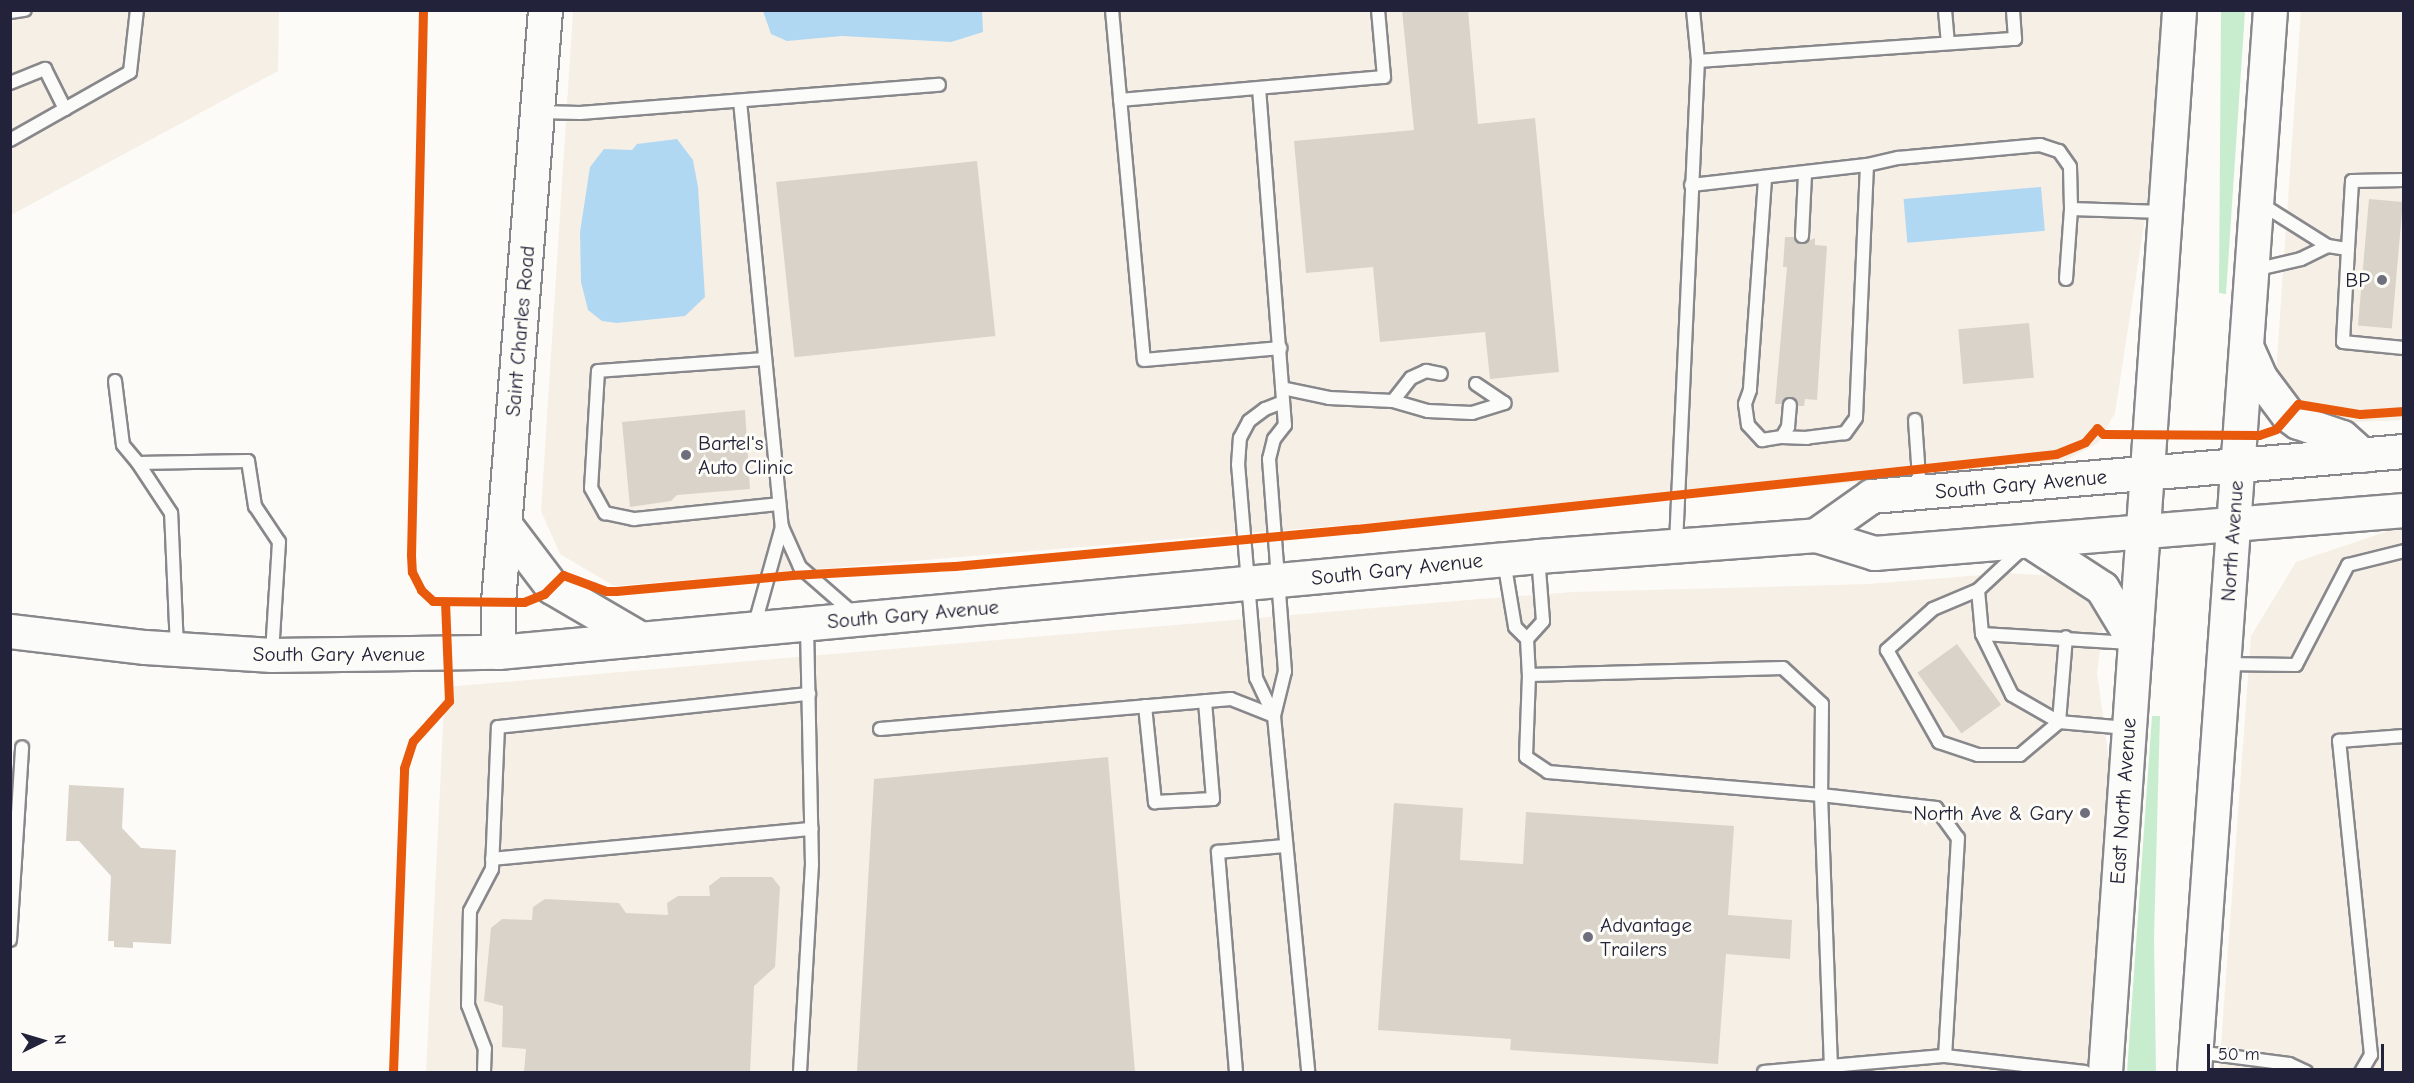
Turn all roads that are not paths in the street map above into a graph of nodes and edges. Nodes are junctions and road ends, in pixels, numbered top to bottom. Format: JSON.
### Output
{"nodes":[{"id":1,"x":25,"y":10,"type":"edge"},
{"id":2,"x":137,"y":10,"type":"edge"},
{"id":3,"x":545,"y":10,"type":"edge"},
{"id":4,"x":1112,"y":10,"type":"edge"},
{"id":5,"x":1378,"y":10,"type":"edge"},
{"id":6,"x":1693,"y":10,"type":"edge"},
{"id":7,"x":1945,"y":10,"type":"edge"},
{"id":8,"x":2013,"y":10,"type":"edge"},
{"id":9,"x":2179,"y":10,"type":"edge"},
{"id":10,"x":2270,"y":10,"type":"edge"},
{"id":11,"x":10,"y":12,"type":"edge"},
{"id":12,"x":1948,"y":43,"type":"junction"},
{"id":13,"x":1698,"y":61,"type":"junction"},
{"id":14,"x":10,"y":83,"type":"edge"},
{"id":15,"x":939,"y":85,"type":"dead end"},
{"id":16,"x":1259,"y":88,"type":"junction"},
{"id":17,"x":1120,"y":100,"type":"junction"},
{"id":18,"x":740,"y":101,"type":"junction"},
{"id":19,"x":65,"y":109,"type":"junction"},
{"id":20,"x":537,"y":112,"type":"junction"},
{"id":21,"x":10,"y":140,"type":"edge"},
{"id":22,"x":1867,"y":165,"type":"junction"},
{"id":23,"x":1805,"y":174,"type":"junction"},
{"id":24,"x":1765,"y":179,"type":"junction"},
{"id":25,"x":2403,"y":180,"type":"edge"},
{"id":26,"x":1691,"y":186,"type":"junction"},
{"id":27,"x":2255,"y":200,"type":"junction"},
{"id":28,"x":2071,"y":209,"type":"junction"},
{"id":29,"x":2164,"y":212,"type":"junction"},
{"id":30,"x":1803,"y":236,"type":"dead end"},
{"id":31,"x":2328,"y":246,"type":"junction"},
{"id":32,"x":2348,"y":249,"type":"junction"},
{"id":33,"x":2250,"y":271,"type":"junction"},
{"id":34,"x":2066,"y":279,"type":"dead end"},
{"id":35,"x":2246,"y":346,"type":"junction"},
{"id":36,"x":1280,"y":348,"type":"junction"},
{"id":37,"x":2403,"y":348,"type":"edge"},
{"id":38,"x":765,"y":359,"type":"junction"},
{"id":39,"x":1441,"y":374,"type":"dead end"},
{"id":40,"x":115,"y":381,"type":"dead end"},
{"id":41,"x":1476,"y":384,"type":"dead end"},
{"id":42,"x":1282,"y":388,"type":"junction"},
{"id":43,"x":1393,"y":401,"type":"junction"},
{"id":44,"x":1283,"y":402,"type":"junction"},
{"id":45,"x":1790,"y":405,"type":"dead end"},
{"id":46,"x":1915,"y":420,"type":"dead end"},
{"id":47,"x":1782,"y":437,"type":"junction"},
{"id":48,"x":2403,"y":451,"type":"edge"},
{"id":49,"x":2362,"y":455,"type":"junction"},
{"id":50,"x":138,"y":464,"type":"junction"},
{"id":51,"x":2238,"y":464,"type":"junction"},
{"id":52,"x":2148,"y":472,"type":"junction"},
{"id":53,"x":1920,"y":492,"type":"junction"},
{"id":54,"x":779,"y":504,"type":"junction"},
{"id":55,"x":2403,"y":510,"type":"edge"},
{"id":56,"x":2234,"y":523,"type":"junction"},
{"id":57,"x":505,"y":525,"type":"junction"},
{"id":58,"x":782,"y":527,"type":"junction"},
{"id":59,"x":2144,"y":531,"type":"junction"},
{"id":60,"x":1816,"y":536,"type":"junction"},
{"id":61,"x":2030,"y":541,"type":"junction"},
{"id":62,"x":1676,"y":546,"type":"junction"},
{"id":63,"x":2403,"y":551,"type":"edge"},
{"id":64,"x":1538,"y":556,"type":"junction"},
{"id":65,"x":1503,"y":559,"type":"junction"},
{"id":66,"x":1278,"y":581,"type":"junction"},
{"id":67,"x":1246,"y":584,"type":"junction"},
{"id":68,"x":1978,"y":590,"type":"junction"},
{"id":69,"x":859,"y":619,"type":"junction"},
{"id":70,"x":807,"y":623,"type":"junction"},
{"id":71,"x":754,"y":628,"type":"junction"},
{"id":72,"x":10,"y":631,"type":"edge"},
{"id":73,"x":1982,"y":634,"type":"junction"},
{"id":74,"x":2066,"y":637,"type":"junction"},
{"id":75,"x":641,"y":639,"type":"junction"},
{"id":76,"x":1527,"y":639,"type":"junction"},
{"id":77,"x":2135,"y":643,"type":"junction"},
{"id":78,"x":177,"y":650,"type":"junction"},
{"id":79,"x":498,"y":652,"type":"junction"},
{"id":80,"x":272,"y":655,"type":"junction"},
{"id":81,"x":2223,"y":664,"type":"junction"},
{"id":82,"x":1529,"y":675,"type":"junction"},
{"id":83,"x":809,"y":694,"type":"junction"},
{"id":84,"x":1204,"y":701,"type":"junction"},
{"id":85,"x":1145,"y":706,"type":"junction"},
{"id":86,"x":1274,"y":716,"type":"junction"},
{"id":87,"x":2059,"y":722,"type":"junction"},
{"id":88,"x":2127,"y":728,"type":"junction"},
{"id":89,"x":880,"y":729,"type":"dead end"},
{"id":90,"x":2403,"y":736,"type":"edge"},
{"id":91,"x":22,"y":747,"type":"dead end"},
{"id":92,"x":1821,"y":795,"type":"junction"},
{"id":93,"x":812,"y":829,"type":"junction"},
{"id":94,"x":1284,"y":846,"type":"junction"},
{"id":95,"x":492,"y":859,"type":"junction"},
{"id":96,"x":13,"y":867,"type":"edge"},
{"id":97,"x":10,"y":940,"type":"edge"},
{"id":98,"x":1945,"y":1056,"type":"junction"},
{"id":99,"x":2195,"y":1062,"type":"edge"},
{"id":100,"x":1830,"y":1066,"type":"junction"},
{"id":101,"x":484,"y":1072,"type":"edge"},
{"id":102,"x":800,"y":1072,"type":"edge"},
{"id":103,"x":1236,"y":1072,"type":"edge"},
{"id":104,"x":1308,"y":1072,"type":"edge"},
{"id":105,"x":1764,"y":1072,"type":"edge"},
{"id":106,"x":2085,"y":1072,"type":"edge"},
{"id":107,"x":2105,"y":1072,"type":"edge"},
{"id":108,"x":2306,"y":1072,"type":"edge"},
{"id":109,"x":2361,"y":1072,"type":"edge"}],
"edges":[{"from":1,"to":11,"type":"lane"},
{"from":2,"to":19,"type":"lane"},
{"from":3,"to":20,"type":"main road","name":"Saint Charles Road"},
{"from":4,"to":17,"type":"lane"},
{"from":5,"to":16,"type":"lane"},
{"from":6,"to":13,"type":"lane"},
{"from":7,"to":12,"type":"lane"},
{"from":8,"to":12,"type":"lane"},
{"from":9,"to":29,"type":"main road"},
{"from":10,"to":27,"type":"main road","name":"North Avenue"},
{"from":12,"to":13,"type":"lane"},
{"from":13,"to":26,"type":"lane"},
{"from":14,"to":19,"type":"lane"},
{"from":15,"to":18,"type":"lane"},
{"from":16,"to":17,"type":"lane"},
{"from":16,"to":36,"type":"lane"},
{"from":17,"to":36,"type":"lane"},
{"from":18,"to":20,"type":"lane"},
{"from":18,"to":38,"type":"lane"},
{"from":19,"to":21,"type":"lane"},
{"from":20,"to":57,"type":"main road","name":"Saint Charles Road"},
{"from":22,"to":23,"type":"lane"},
{"from":22,"to":28,"type":"lane"},
{"from":22,"to":47,"type":"lane"},
{"from":23,"to":24,"type":"lane"},
{"from":23,"to":30,"type":"lane"},
{"from":24,"to":26,"type":"lane"},
{"from":24,"to":47,"type":"lane"},
{"from":25,"to":32,"type":"lane"},
{"from":26,"to":62,"type":"lane"},
{"from":27,"to":31,"type":"lane"},
{"from":27,"to":33,"type":"main road","name":"North Avenue"},
{"from":28,"to":29,"type":"lane"},
{"from":28,"to":34,"type":"lane"},
{"from":29,"to":52,"type":"main road"},
{"from":31,"to":32,"type":"lane"},
{"from":31,"to":33,"type":"lane"},
{"from":32,"to":37,"type":"lane"},
{"from":33,"to":35,"type":"main road","name":"North Avenue"},
{"from":35,"to":49,"type":"main road"},
{"from":35,"to":51,"type":"main road","name":"North Avenue"},
{"from":36,"to":42,"type":"lane"},
{"from":38,"to":54,"type":"lane"},
{"from":38,"to":54,"type":"lane"},
{"from":39,"to":43,"type":"lane"},
{"from":40,"to":50,"type":"lane"},
{"from":41,"to":43,"type":"lane"},
{"from":42,"to":43,"type":"lane"},
{"from":42,"to":44,"type":"lane"},
{"from":44,"to":66,"type":"lane"},
{"from":44,"to":67,"type":"lane"},
{"from":45,"to":47,"type":"lane"},
{"from":46,"to":53,"type":"lane"},
{"from":48,"to":49,"type":"main road","name":"South Gary Avenue"},
{"from":49,"to":51,"type":"main road","name":"South Gary Avenue"},
{"from":50,"to":78,"type":"lane"},
{"from":50,"to":80,"type":"lane"},
{"from":51,"to":52,"type":"main road","name":"South Gary Avenue"},
{"from":51,"to":56,"type":"main road","name":"North Avenue"},
{"from":52,"to":53,"type":"main road","name":"South Gary Avenue"},
{"from":52,"to":59,"type":"main road"},
{"from":53,"to":60,"type":"main road","name":"South Gary Avenue"},
{"from":54,"to":58,"type":"lane"},
{"from":55,"to":56,"type":"main road","name":"South Gary Avenue"},
{"from":56,"to":59,"type":"main road","name":"South Gary Avenue"},
{"from":56,"to":81,"type":"main road","name":"North Avenue"},
{"from":57,"to":75,"type":"main road"},
{"from":57,"to":79,"type":"main road","name":"Saint Charles Road"},
{"from":58,"to":69,"type":"lane"},
{"from":58,"to":71,"type":"lane"},
{"from":59,"to":61,"type":"main road","name":"South Gary Avenue"},
{"from":59,"to":77,"type":"main road","name":"East North Avenue"},
{"from":60,"to":61,"type":"main road","name":"South Gary Avenue"},
{"from":60,"to":62,"type":"main road","name":"South Gary Avenue"},
{"from":61,"to":68,"type":"lane"},
{"from":61,"to":77,"type":"main road"},
{"from":62,"to":64,"type":"main road","name":"South Gary Avenue"},
{"from":63,"to":81,"type":"lane"},
{"from":64,"to":65,"type":"main road","name":"South Gary Avenue"},
{"from":64,"to":76,"type":"lane"},
{"from":65,"to":66,"type":"main road","name":"South Gary Avenue"},
{"from":65,"to":76,"type":"lane"},
{"from":66,"to":67,"type":"main road","name":"South Gary Avenue"},
{"from":66,"to":86,"type":"lane"},
{"from":67,"to":69,"type":"main road","name":"South Gary Avenue"},
{"from":67,"to":86,"type":"lane"},
{"from":68,"to":73,"type":"lane"},
{"from":68,"to":87,"type":"lane"},
{"from":69,"to":70,"type":"main road","name":"South Gary Avenue"},
{"from":70,"to":71,"type":"main road","name":"South Gary Avenue"},
{"from":70,"to":83,"type":"lane"},
{"from":71,"to":75,"type":"main road","name":"South Gary Avenue"},
{"from":72,"to":78,"type":"main road","name":"South Gary Avenue"},
{"from":73,"to":74,"type":"lane"},
{"from":73,"to":87,"type":"lane"},
{"from":74,"to":77,"type":"lane"},
{"from":74,"to":87,"type":"lane"},
{"from":75,"to":79,"type":"main road","name":"South Gary Avenue"},
{"from":76,"to":82,"type":"lane"},
{"from":77,"to":88,"type":"main road","name":"East North Avenue"},
{"from":78,"to":80,"type":"main road","name":"South Gary Avenue"},
{"from":79,"to":80,"type":"main road","name":"South Gary Avenue"},
{"from":81,"to":99,"type":"main road","name":"North Avenue"},
{"from":82,"to":92,"type":"lane"},
{"from":82,"to":92,"type":"lane"},
{"from":83,"to":93,"type":"lane"},
{"from":83,"to":95,"type":"lane"},
{"from":84,"to":85,"type":"lane"},
{"from":84,"to":85,"type":"lane"},
{"from":84,"to":86,"type":"lane"},
{"from":85,"to":89,"type":"lane"},
{"from":86,"to":94,"type":"lane"},
{"from":87,"to":88,"type":"lane"},
{"from":88,"to":107,"type":"main road","name":"East North Avenue"},
{"from":90,"to":109,"type":"lane"},
{"from":91,"to":96,"type":"lane"},
{"from":92,"to":98,"type":"lane"},
{"from":92,"to":100,"type":"lane"},
{"from":93,"to":95,"type":"lane"},
{"from":93,"to":102,"type":"lane"},
{"from":94,"to":103,"type":"lane"},
{"from":94,"to":104,"type":"lane"},
{"from":95,"to":101,"type":"lane"},
{"from":96,"to":97,"type":"lane"},
{"from":98,"to":100,"type":"lane"},
{"from":98,"to":106,"type":"lane"},
{"from":99,"to":108,"type":"lane"},
{"from":100,"to":105,"type":"lane"}]}
